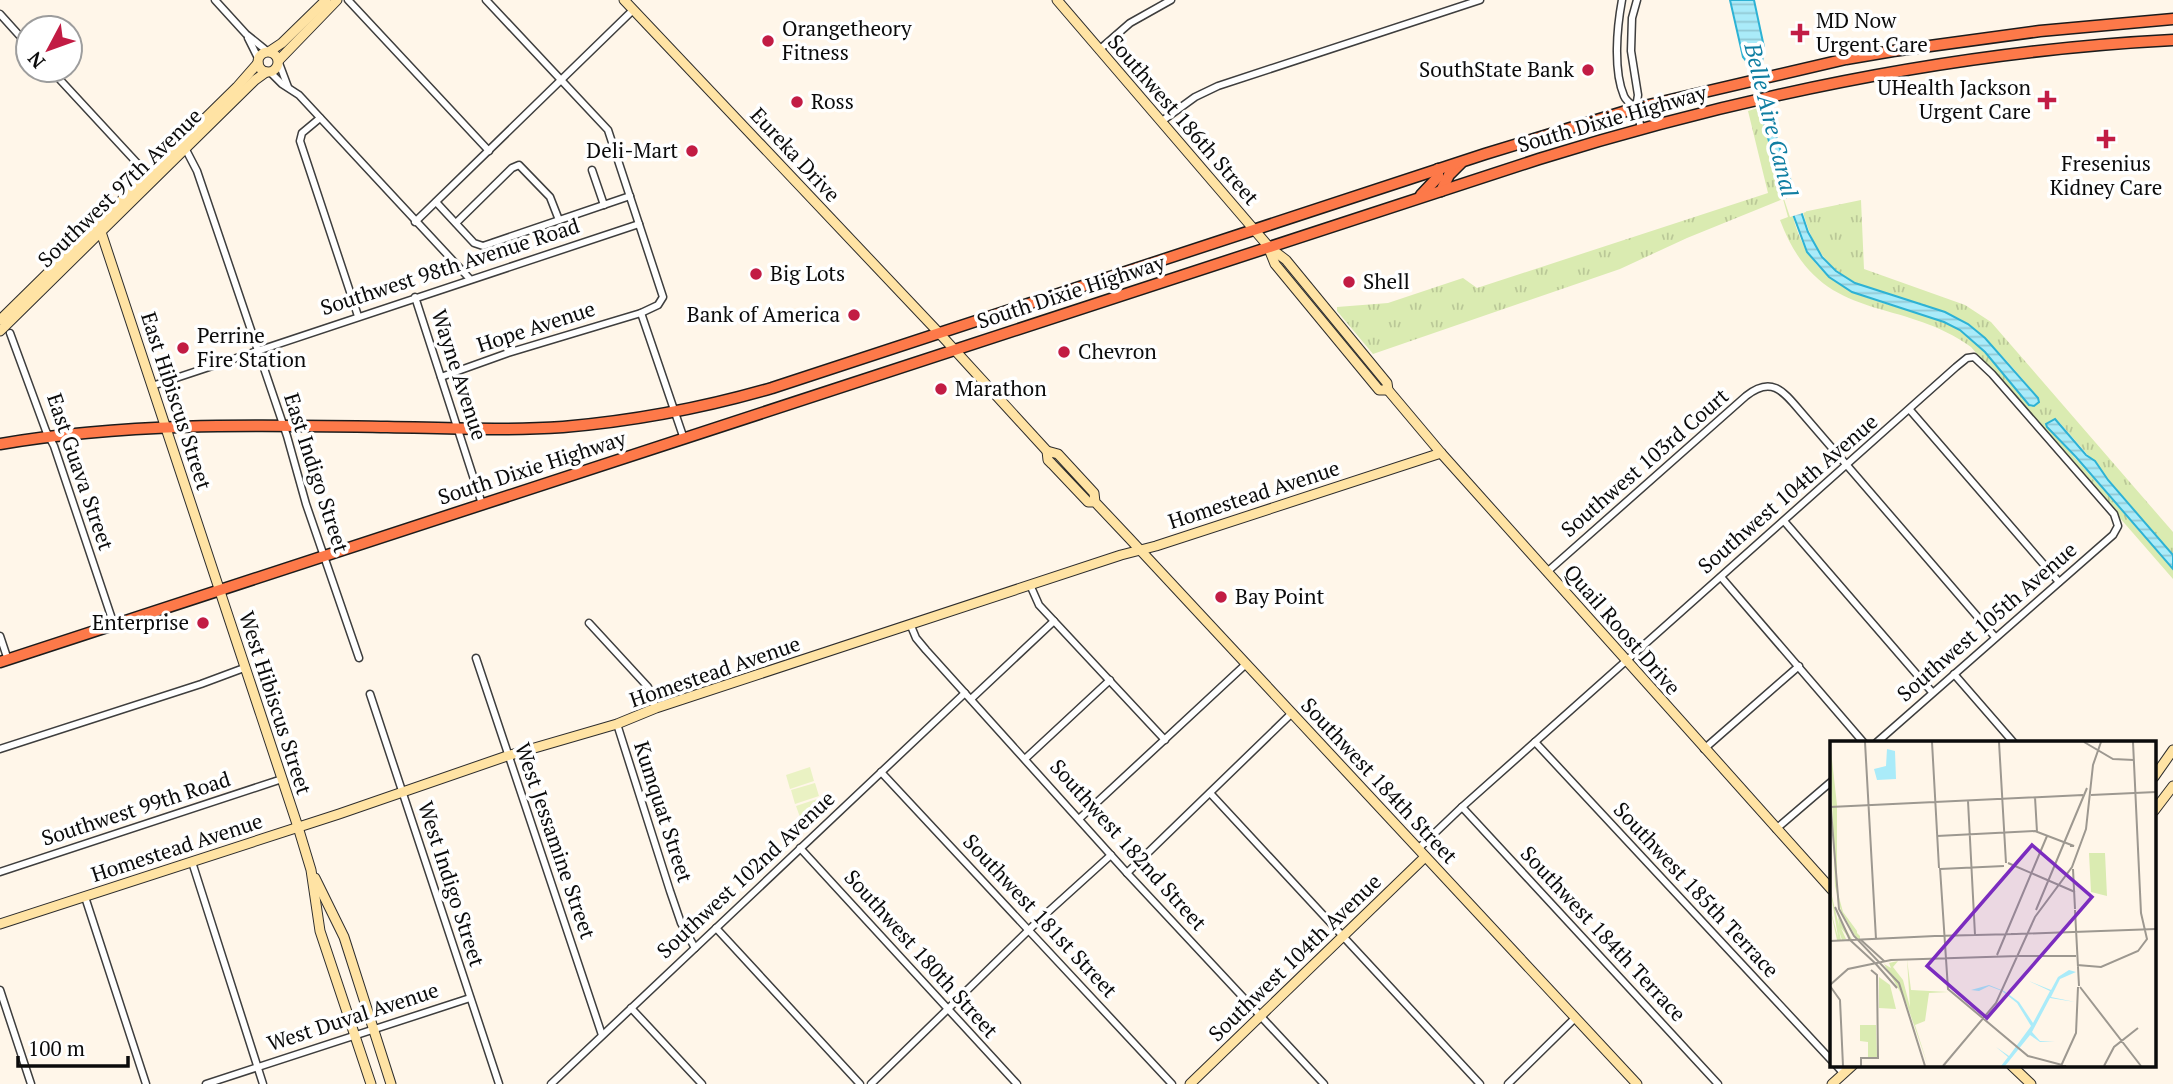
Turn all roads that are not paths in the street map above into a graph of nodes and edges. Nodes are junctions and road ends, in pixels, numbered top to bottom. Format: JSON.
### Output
{"nodes":[{"id":1,"x":215,"y":0,"type":"edge"},
{"id":2,"x":326,"y":0,"type":"edge"},
{"id":3,"x":337,"y":0,"type":"edge"},
{"id":4,"x":348,"y":0,"type":"edge"},
{"id":5,"x":486,"y":0,"type":"edge"},
{"id":6,"x":624,"y":0,"type":"edge"},
{"id":7,"x":1057,"y":0,"type":"edge"},
{"id":8,"x":1171,"y":0,"type":"edge"},
{"id":9,"x":1480,"y":0,"type":"edge"},
{"id":10,"x":1622,"y":0,"type":"edge"},
{"id":11,"x":1637,"y":0,"type":"edge"},
{"id":12,"x":634,"y":10,"type":"junction"},
{"id":13,"x":0,"y":14,"type":"edge"},
{"id":14,"x":2173,"y":19,"type":"edge"},
{"id":15,"x":14,"y":30,"type":"edge"},
{"id":16,"x":246,"y":34,"type":"junction"},
{"id":17,"x":1977,"y":39,"type":"junction"},
{"id":18,"x":2173,"y":40,"type":"edge"},
{"id":19,"x":1099,"y":50,"type":"junction"},
{"id":20,"x":268,"y":51,"type":"junction"},
{"id":21,"x":1979,"y":59,"type":"junction"},
{"id":22,"x":258,"y":60,"type":"junction"},
{"id":23,"x":279,"y":61,"type":"junction"},
{"id":24,"x":268,"y":72,"type":"junction"},
{"id":25,"x":561,"y":80,"type":"junction"},
{"id":26,"x":64,"y":84,"type":"edge"},
{"id":27,"x":288,"y":87,"type":"junction"},
{"id":28,"x":1636,"y":108,"type":"junction"},
{"id":29,"x":320,"y":118,"type":"junction"},
{"id":30,"x":1162,"y":121,"type":"junction"},
{"id":31,"x":1641,"y":128,"type":"junction"},
{"id":32,"x":183,"y":145,"type":"junction"},
{"id":33,"x":489,"y":151,"type":"junction"},
{"id":34,"x":1462,"y":162,"type":"junction"},
{"id":35,"x":1438,"y":169,"type":"junction"},
{"id":36,"x":592,"y":170,"type":"dead end"},
{"id":37,"x":151,"y":177,"type":"junction"},
{"id":38,"x":1441,"y":191,"type":"junction"},
{"id":39,"x":630,"y":196,"type":"junction"},
{"id":40,"x":1417,"y":199,"type":"junction"},
{"id":41,"x":436,"y":202,"type":"junction"},
{"id":42,"x":604,"y":205,"type":"junction"},
{"id":43,"x":559,"y":220,"type":"junction"},
{"id":44,"x":415,"y":222,"type":"junction"},
{"id":45,"x":456,"y":223,"type":"junction"},
{"id":46,"x":639,"y":224,"type":"junction"},
{"id":47,"x":99,"y":227,"type":"junction"},
{"id":48,"x":1255,"y":230,"type":"junction"},
{"id":49,"x":1269,"y":247,"type":"junction"},
{"id":50,"x":469,"y":278,"type":"junction"},
{"id":51,"x":1071,"y":291,"type":"junction"},
{"id":52,"x":415,"y":297,"type":"junction"},
{"id":53,"x":1077,"y":310,"type":"junction"},
{"id":54,"x":641,"y":313,"type":"junction"},
{"id":55,"x":358,"y":316,"type":"junction"},
{"id":56,"x":0,"y":320,"type":"edge"},
{"id":57,"x":0,"y":331,"type":"edge"},
{"id":58,"x":10,"y":333,"type":"dead end"},
{"id":59,"x":940,"y":334,"type":"junction"},
{"id":60,"x":256,"y":349,"type":"junction"},
{"id":61,"x":956,"y":351,"type":"junction"},
{"id":62,"x":442,"y":377,"type":"junction"},
{"id":63,"x":152,"y":386,"type":"junction"},
{"id":64,"x":739,"y":398,"type":"junction"},
{"id":65,"x":1910,"y":410,"type":"junction"},
{"id":66,"x":675,"y":413,"type":"junction"},
{"id":67,"x":745,"y":419,"type":"junction"},
{"id":68,"x":283,"y":426,"type":"junction"},
{"id":69,"x":165,"y":427,"type":"junction"},
{"id":70,"x":458,"y":429,"type":"junction"},
{"id":71,"x":50,"y":437,"type":"junction"},
{"id":72,"x":684,"y":439,"type":"junction"},
{"id":73,"x":0,"y":444,"type":"edge"},
{"id":74,"x":1441,"y":453,"type":"junction"},
{"id":75,"x":1847,"y":466,"type":"junction"},
{"id":76,"x":482,"y":504,"type":"junction"},
{"id":77,"x":1784,"y":521,"type":"junction"},
{"id":78,"x":2118,"y":527,"type":"joint"},
{"id":79,"x":1140,"y":551,"type":"junction"},
{"id":80,"x":324,"y":556,"type":"junction"},
{"id":81,"x":1547,"y":572,"type":"junction"},
{"id":82,"x":1721,"y":577,"type":"junction"},
{"id":83,"x":2059,"y":582,"type":"junction"},
{"id":84,"x":1031,"y":586,"type":"junction"},
{"id":85,"x":219,"y":591,"type":"junction"},
{"id":86,"x":1054,"y":621,"type":"junction"},
{"id":87,"x":589,"y":623,"type":"dead end"},
{"id":88,"x":114,"y":625,"type":"junction"},
{"id":89,"x":911,"y":626,"type":"junction"},
{"id":90,"x":0,"y":636,"type":"edge"},
{"id":91,"x":1995,"y":637,"type":"junction"},
{"id":92,"x":359,"y":658,"type":"dead end"},
{"id":93,"x":476,"y":658,"type":"dead end"},
{"id":94,"x":4,"y":661,"type":"edge"},
{"id":95,"x":1625,"y":661,"type":"junction"},
{"id":96,"x":1246,"y":664,"type":"junction"},
{"id":97,"x":1798,"y":666,"type":"junction"},
{"id":98,"x":244,"y":668,"type":"junction"},
{"id":99,"x":1954,"y":674,"type":"junction"},
{"id":100,"x":1110,"y":680,"type":"junction"},
{"id":101,"x":1932,"y":692,"type":"junction"},
{"id":102,"x":965,"y":693,"type":"junction"},
{"id":103,"x":370,"y":694,"type":"dead end"},
{"id":104,"x":971,"y":699,"type":"junction"},
{"id":105,"x":656,"y":708,"type":"junction"},
{"id":106,"x":1292,"y":713,"type":"junction"},
{"id":107,"x":617,"y":723,"type":"junction"},
{"id":108,"x":1165,"y":740,"type":"junction"},
{"id":109,"x":1862,"y":741,"type":"edge"},
{"id":110,"x":1878,"y":741,"type":"edge"},
{"id":111,"x":2012,"y":741,"type":"edge"},
{"id":112,"x":1535,"y":742,"type":"junction"},
{"id":113,"x":0,"y":749,"type":"edge"},
{"id":114,"x":1704,"y":749,"type":"junction"},
{"id":115,"x":2172,"y":755,"type":"edge"},
{"id":116,"x":507,"y":756,"type":"junction"},
{"id":117,"x":1026,"y":758,"type":"junction"},
{"id":118,"x":881,"y":772,"type":"junction"},
{"id":119,"x":2156,"y":775,"type":"edge"},
{"id":120,"x":282,"y":779,"type":"junction"},
{"id":121,"x":1830,"y":783,"type":"edge"},
{"id":122,"x":2173,"y":786,"type":"edge"},
{"id":123,"x":403,"y":793,"type":"junction"},
{"id":124,"x":1210,"y":793,"type":"junction"},
{"id":125,"x":1461,"y":807,"type":"junction"},
{"id":126,"x":2156,"y":808,"type":"edge"},
{"id":127,"x":1079,"y":819,"type":"junction"},
{"id":128,"x":298,"y":827,"type":"junction"},
{"id":129,"x":1776,"y":829,"type":"junction"},
{"id":130,"x":800,"y":848,"type":"junction"},
{"id":131,"x":1421,"y":853,"type":"junction"},
{"id":132,"x":1111,"y":855,"type":"junction"},
{"id":133,"x":192,"y":862,"type":"junction"},
{"id":134,"x":311,"y":870,"type":"junction"},
{"id":135,"x":0,"y":872,"type":"edge"},
{"id":136,"x":1128,"y":873,"type":"junction"},
{"id":137,"x":1830,"y":888,"type":"edge"},
{"id":138,"x":85,"y":897,"type":"junction"},
{"id":139,"x":0,"y":925,"type":"edge"},
{"id":140,"x":716,"y":928,"type":"junction"},
{"id":141,"x":1029,"y":930,"type":"junction"},
{"id":142,"x":1342,"y":937,"type":"junction"},
{"id":143,"x":695,"y":948,"type":"junction"},
{"id":144,"x":0,"y":990,"type":"edge"},
{"id":145,"x":470,"y":998,"type":"junction"},
{"id":146,"x":631,"y":1008,"type":"junction"},
{"id":147,"x":948,"y":1009,"type":"junction"},
{"id":148,"x":1260,"y":1016,"type":"junction"},
{"id":149,"x":1575,"y":1018,"type":"junction"},
{"id":150,"x":374,"y":1030,"type":"junction"},
{"id":151,"x":356,"y":1035,"type":"junction"},
{"id":152,"x":602,"y":1035,"type":"junction"},
{"id":153,"x":1830,"y":1059,"type":"edge"},
{"id":154,"x":1837,"y":1066,"type":"edge"},
{"id":155,"x":1852,"y":1066,"type":"edge"},
{"id":156,"x":2012,"y":1066,"type":"edge"},
{"id":157,"x":257,"y":1067,"type":"junction"},
{"id":158,"x":1844,"y":1074,"type":"junction"},
{"id":159,"x":28,"y":1083,"type":"edge"},
{"id":160,"x":146,"y":1084,"type":"edge"},
{"id":161,"x":206,"y":1084,"type":"edge"},
{"id":162,"x":263,"y":1084,"type":"edge"},
{"id":163,"x":371,"y":1084,"type":"edge"},
{"id":164,"x":391,"y":1084,"type":"edge"},
{"id":165,"x":499,"y":1084,"type":"edge"},
{"id":166,"x":551,"y":1084,"type":"edge"},
{"id":167,"x":702,"y":1084,"type":"edge"},
{"id":168,"x":860,"y":1084,"type":"edge"},
{"id":169,"x":871,"y":1084,"type":"edge"},
{"id":170,"x":1017,"y":1084,"type":"edge"},
{"id":171,"x":1172,"y":1084,"type":"edge"},
{"id":172,"x":1191,"y":1084,"type":"edge"},
{"id":173,"x":1324,"y":1084,"type":"edge"},
{"id":174,"x":1480,"y":1084,"type":"edge"},
{"id":175,"x":1508,"y":1084,"type":"edge"},
{"id":176,"x":1637,"y":1084,"type":"edge"},
{"id":177,"x":1718,"y":1084,"type":"edge"},
{"id":178,"x":1832,"y":1084,"type":"edge"},
{"id":179,"x":2031,"y":1084,"type":"edge"}],
"edges":[{"from":1,"to":16,"type":"street"},
{"from":2,"to":20,"type":"street"},
{"from":3,"to":23,"type":"street"},
{"from":4,"to":33,"type":"street"},
{"from":5,"to":25,"type":"street"},
{"from":6,"to":12,"type":"street","name":"Eureka Drive"},
{"from":7,"to":19,"type":"street","name":"Southwest 186th Street"},
{"from":8,"to":19,"type":"street"},
{"from":9,"to":30,"type":"street"},
{"from":10,"to":28,"type":"street"},
{"from":11,"to":28,"type":"street"},
{"from":12,"to":25,"type":"street"},
{"from":12,"to":59,"type":"street","name":"Eureka Drive"},
{"from":13,"to":15,"type":"street"},
{"from":14,"to":17,"type":"highway","name":"South Dixie Highway"},
{"from":16,"to":20,"type":"street"},
{"from":16,"to":22,"type":"street"},
{"from":17,"to":21,"type":"highway"},
{"from":17,"to":28,"type":"highway","name":"South Dixie Highway"},
{"from":18,"to":21,"type":"highway","name":"South Dixie Highway"},
{"from":19,"to":30,"type":"street","name":"Southwest 186th Street"},
{"from":20,"to":22,"type":"street"},
{"from":20,"to":23,"type":"street"},
{"from":21,"to":31,"type":"highway","name":"South Dixie Highway"},
{"from":22,"to":24,"type":"street"},
{"from":22,"to":32,"type":"street","name":"Southwest 97th Avenue"},
{"from":23,"to":24,"type":"street"},
{"from":23,"to":27,"type":"street"},
{"from":24,"to":27,"type":"street"},
{"from":24,"to":32,"type":"street","name":"Southwest 97th Avenue"},
{"from":25,"to":33,"type":"street"},
{"from":25,"to":39,"type":"street"},
{"from":26,"to":37,"type":"street"},
{"from":27,"to":29,"type":"street"},
{"from":28,"to":31,"type":"street"},
{"from":28,"to":34,"type":"highway","name":"South Dixie Highway"},
{"from":29,"to":44,"type":"street"},
{"from":29,"to":55,"type":"street"},
{"from":30,"to":48,"type":"street","name":"Southwest 186th Street"},
{"from":31,"to":38,"type":"highway","name":"South Dixie Highway"},
{"from":32,"to":37,"type":"street","name":"Southwest 97th Avenue"},
{"from":32,"to":60,"type":"street","name":"East Indigo Street"},
{"from":33,"to":41,"type":"street"},
{"from":34,"to":35,"type":"highway","name":"South Dixie Highway"},
{"from":34,"to":38,"type":"highway"},
{"from":35,"to":40,"type":"highway"},
{"from":35,"to":48,"type":"highway","name":"South Dixie Highway"},
{"from":36,"to":42,"type":"street"},
{"from":37,"to":47,"type":"street","name":"Southwest 97th Avenue"},
{"from":38,"to":40,"type":"highway","name":"South Dixie Highway"},
{"from":39,"to":42,"type":"street"},
{"from":39,"to":46,"type":"street"},
{"from":40,"to":49,"type":"highway","name":"South Dixie Highway"},
{"from":41,"to":44,"type":"street"},
{"from":41,"to":45,"type":"street"},
{"from":42,"to":43,"type":"street"},
{"from":43,"to":45,"type":"street"},
{"from":43,"to":45,"type":"street"},
{"from":44,"to":50,"type":"street"},
{"from":46,"to":50,"type":"street","name":"Southwest 98th Avenue Road"},
{"from":46,"to":54,"type":"street"},
{"from":47,"to":56,"type":"street","name":"Southwest 97th Avenue"},
{"from":47,"to":57,"type":"street","name":"Southwest 97th Avenue"},
{"from":47,"to":63,"type":"street","name":"East Hibiscus Street"},
{"from":48,"to":49,"type":"street","name":"Quail Roost Drive"},
{"from":48,"to":51,"type":"highway","name":"South Dixie Highway"},
{"from":49,"to":53,"type":"highway","name":"South Dixie Highway"},
{"from":49,"to":74,"type":"street","name":"Quail Roost Drive"},
{"from":50,"to":52,"type":"street","name":"Southwest 98th Avenue Road"},
{"from":51,"to":53,"type":"highway"},
{"from":51,"to":59,"type":"highway","name":"South Dixie Highway"},
{"from":52,"to":55,"type":"street","name":"Southwest 98th Avenue Road"},
{"from":52,"to":62,"type":"street","name":"Wayne Avenue"},
{"from":53,"to":61,"type":"highway","name":"South Dixie Highway"},
{"from":54,"to":62,"type":"street","name":"Hope Avenue"},
{"from":54,"to":66,"type":"street"},
{"from":55,"to":60,"type":"street","name":"Southwest 98th Avenue Road"},
{"from":58,"to":71,"type":"street","name":"East Guava Street"},
{"from":59,"to":61,"type":"street","name":"Southwest 184th Street"},
{"from":59,"to":64,"type":"highway","name":"South Dixie Highway"},
{"from":60,"to":63,"type":"street","name":"Southwest 98th Avenue Road"},
{"from":60,"to":68,"type":"street","name":"East Indigo Street"},
{"from":61,"to":67,"type":"highway","name":"South Dixie Highway"},
{"from":61,"to":79,"type":"street","name":"Southwest 184th Street"},
{"from":62,"to":70,"type":"street","name":"Wayne Avenue"},
{"from":63,"to":69,"type":"street","name":"East Hibiscus Street"},
{"from":64,"to":66,"type":"highway","name":"South Dixie Highway"},
{"from":64,"to":67,"type":"highway"},
{"from":65,"to":75,"type":"street","name":"Southwest 104th Avenue"},
{"from":65,"to":78,"type":"street","name":"Southwest 104th Avenue"},
{"from":65,"to":83,"type":"street"},
{"from":66,"to":70,"type":"highway","name":"South Dixie Highway"},
{"from":66,"to":72,"type":"street"},
{"from":67,"to":72,"type":"highway","name":"South Dixie Highway"},
{"from":68,"to":69,"type":"highway","name":"South Dixie Highway"},
{"from":68,"to":70,"type":"highway","name":"South Dixie Highway"},
{"from":68,"to":80,"type":"street","name":"East Indigo Street"},
{"from":69,"to":71,"type":"highway","name":"South Dixie Highway"},
{"from":69,"to":85,"type":"street","name":"East Hibiscus Street"},
{"from":70,"to":76,"type":"street","name":"Wayne Avenue"},
{"from":71,"to":73,"type":"highway","name":"South Dixie Highway"},
{"from":71,"to":88,"type":"street","name":"East Guava Street"},
{"from":72,"to":76,"type":"highway","name":"South Dixie Highway"},
{"from":74,"to":79,"type":"street","name":"Homestead Avenue"},
{"from":74,"to":81,"type":"street","name":"Quail Roost Drive"},
{"from":75,"to":77,"type":"street","name":"Southwest 104th Avenue"},
{"from":75,"to":81,"type":"street","name":"Southwest 103rd Court"},
{"from":75,"to":91,"type":"street"},
{"from":76,"to":80,"type":"highway","name":"South Dixie Highway"},
{"from":77,"to":82,"type":"street","name":"Southwest 104th Avenue"},
{"from":77,"to":101,"type":"street"},
{"from":78,"to":83,"type":"street","name":"Southwest 105th Avenue"},
{"from":79,"to":84,"type":"street","name":"Homestead Avenue"},
{"from":79,"to":96,"type":"street","name":"Southwest 184th Street"},
{"from":80,"to":85,"type":"highway","name":"South Dixie Highway"},
{"from":80,"to":92,"type":"street","name":"East Indigo Street"},
{"from":81,"to":95,"type":"street","name":"Quail Roost Drive"},
{"from":82,"to":95,"type":"street","name":"Southwest 104th Avenue"},
{"from":82,"to":97,"type":"street"},
{"from":83,"to":91,"type":"street","name":"Southwest 105th Avenue"},
{"from":84,"to":86,"type":"street"},
{"from":84,"to":89,"type":"street","name":"Homestead Avenue"},
{"from":85,"to":88,"type":"highway","name":"South Dixie Highway"},
{"from":85,"to":98,"type":"street","name":"West Hibiscus Street"},
{"from":86,"to":100,"type":"street"},
{"from":86,"to":104,"type":"street"},
{"from":87,"to":105,"type":"street"},
{"from":88,"to":94,"type":"highway","name":"South Dixie Highway"},
{"from":89,"to":102,"type":"street","name":"Southwest 182nd Street"},
{"from":89,"to":105,"type":"street","name":"Homestead Avenue"},
{"from":90,"to":94,"type":"street"},
{"from":91,"to":99,"type":"street","name":"Southwest 105th Avenue"},
{"from":93,"to":116,"type":"street","name":"West Jessamine Street"},
{"from":95,"to":112,"type":"street","name":"Southwest 104th Avenue"},
{"from":95,"to":114,"type":"street","name":"Quail Roost Drive"},
{"from":96,"to":106,"type":"street","name":"Southwest 184th Street"},
{"from":96,"to":108,"type":"street"},
{"from":97,"to":109,"type":"street"},
{"from":97,"to":114,"type":"street"},
{"from":98,"to":113,"type":"street"},
{"from":98,"to":120,"type":"street","name":"West Hibiscus Street"},
{"from":99,"to":101,"type":"street","name":"Southwest 105th Avenue"},
{"from":99,"to":111,"type":"street"},
{"from":100,"to":108,"type":"street"},
{"from":100,"to":117,"type":"street"},
{"from":101,"to":110,"type":"street","name":"Southwest 105th Avenue"},
{"from":102,"to":104,"type":"street","name":"Southwest 182nd Street"},
{"from":102,"to":118,"type":"street","name":"Southwest 102nd Avenue"},
{"from":103,"to":123,"type":"street","name":"West Indigo Street"},
{"from":104,"to":117,"type":"street","name":"Southwest 182nd Street"},
{"from":105,"to":107,"type":"street","name":"Homestead Avenue"},
{"from":106,"to":124,"type":"street"},
{"from":106,"to":131,"type":"street","name":"Southwest 184th Street"},
{"from":107,"to":116,"type":"street","name":"Homestead Avenue"},
{"from":107,"to":143,"type":"street","name":"Kumquat Street"},
{"from":108,"to":127,"type":"street"},
{"from":112,"to":125,"type":"street","name":"Southwest 104th Avenue"},
{"from":112,"to":153,"type":"street","name":"Southwest 185th Terrace"},
{"from":114,"to":129,"type":"street","name":"Quail Roost Drive"},
{"from":115,"to":119,"type":"street"},
{"from":116,"to":123,"type":"street","name":"Homestead Avenue"},
{"from":116,"to":152,"type":"street","name":"West Jessamine Street"},
{"from":117,"to":127,"type":"street","name":"Southwest 182nd Street"},
{"from":118,"to":130,"type":"street","name":"Southwest 102nd Avenue"},
{"from":118,"to":141,"type":"street","name":"Southwest 181st Street"},
{"from":120,"to":128,"type":"street","name":"West Hibiscus Street"},
{"from":120,"to":135,"type":"street","name":"Southwest 99th Road"},
{"from":121,"to":129,"type":"street"},
{"from":122,"to":126,"type":"street"},
{"from":123,"to":128,"type":"street","name":"Homestead Avenue"},
{"from":123,"to":145,"type":"street","name":"West Indigo Street"},
{"from":124,"to":136,"type":"street"},
{"from":124,"to":142,"type":"street"},
{"from":125,"to":131,"type":"street","name":"Southwest 104th Avenue"},
{"from":125,"to":177,"type":"street","name":"Southwest 184th Terrace"},
{"from":127,"to":132,"type":"street","name":"Southwest 182nd Street"},
{"from":128,"to":133,"type":"street","name":"Homestead Avenue"},
{"from":128,"to":134,"type":"street"},
{"from":129,"to":137,"type":"street","name":"Quail Roost Drive"},
{"from":130,"to":140,"type":"street","name":"Southwest 102nd Avenue"},
{"from":130,"to":147,"type":"street","name":"Southwest 180th Street"},
{"from":131,"to":142,"type":"street","name":"Southwest 104th Avenue"},
{"from":131,"to":149,"type":"street","name":"Southwest 184th Street"},
{"from":132,"to":136,"type":"street","name":"Southwest 182nd Street"},
{"from":132,"to":141,"type":"street"},
{"from":133,"to":138,"type":"street","name":"Homestead Avenue"},
{"from":133,"to":157,"type":"street"},
{"from":134,"to":150,"type":"street"},
{"from":134,"to":151,"type":"street"},
{"from":136,"to":148,"type":"street","name":"Southwest 182nd Street"},
{"from":138,"to":139,"type":"street","name":"Homestead Avenue"},
{"from":138,"to":160,"type":"street"},
{"from":140,"to":143,"type":"street","name":"Southwest 102nd Avenue"},
{"from":140,"to":168,"type":"street"},
{"from":141,"to":147,"type":"street"},
{"from":141,"to":171,"type":"street","name":"Southwest 181st Street"},
{"from":142,"to":148,"type":"street","name":"Southwest 104th Avenue"},
{"from":142,"to":174,"type":"street"},
{"from":143,"to":146,"type":"street","name":"Southwest 102nd Avenue"},
{"from":144,"to":159,"type":"street"},
{"from":145,"to":150,"type":"street","name":"West Duval Avenue"},
{"from":145,"to":165,"type":"street","name":"West Indigo Street"},
{"from":146,"to":152,"type":"street","name":"Southwest 102nd Avenue"},
{"from":146,"to":167,"type":"street"},
{"from":147,"to":169,"type":"street"},
{"from":147,"to":170,"type":"street","name":"Southwest 180th Street"},
{"from":148,"to":172,"type":"street","name":"Southwest 104th Avenue"},
{"from":148,"to":173,"type":"street","name":"Southwest 182nd Street"},
{"from":149,"to":175,"type":"street"},
{"from":149,"to":176,"type":"street","name":"Southwest 184th Street"},
{"from":150,"to":151,"type":"street","name":"West Duval Avenue"},
{"from":150,"to":164,"type":"street"},
{"from":151,"to":157,"type":"street","name":"West Duval Avenue"},
{"from":151,"to":163,"type":"street"},
{"from":152,"to":166,"type":"street","name":"Southwest 102nd Avenue"},
{"from":154,"to":158,"type":"street"},
{"from":155,"to":158,"type":"street"},
{"from":156,"to":179,"type":"street"},
{"from":157,"to":161,"type":"street","name":"West Duval Avenue"},
{"from":157,"to":162,"type":"street"},
{"from":158,"to":178,"type":"street"}]}
